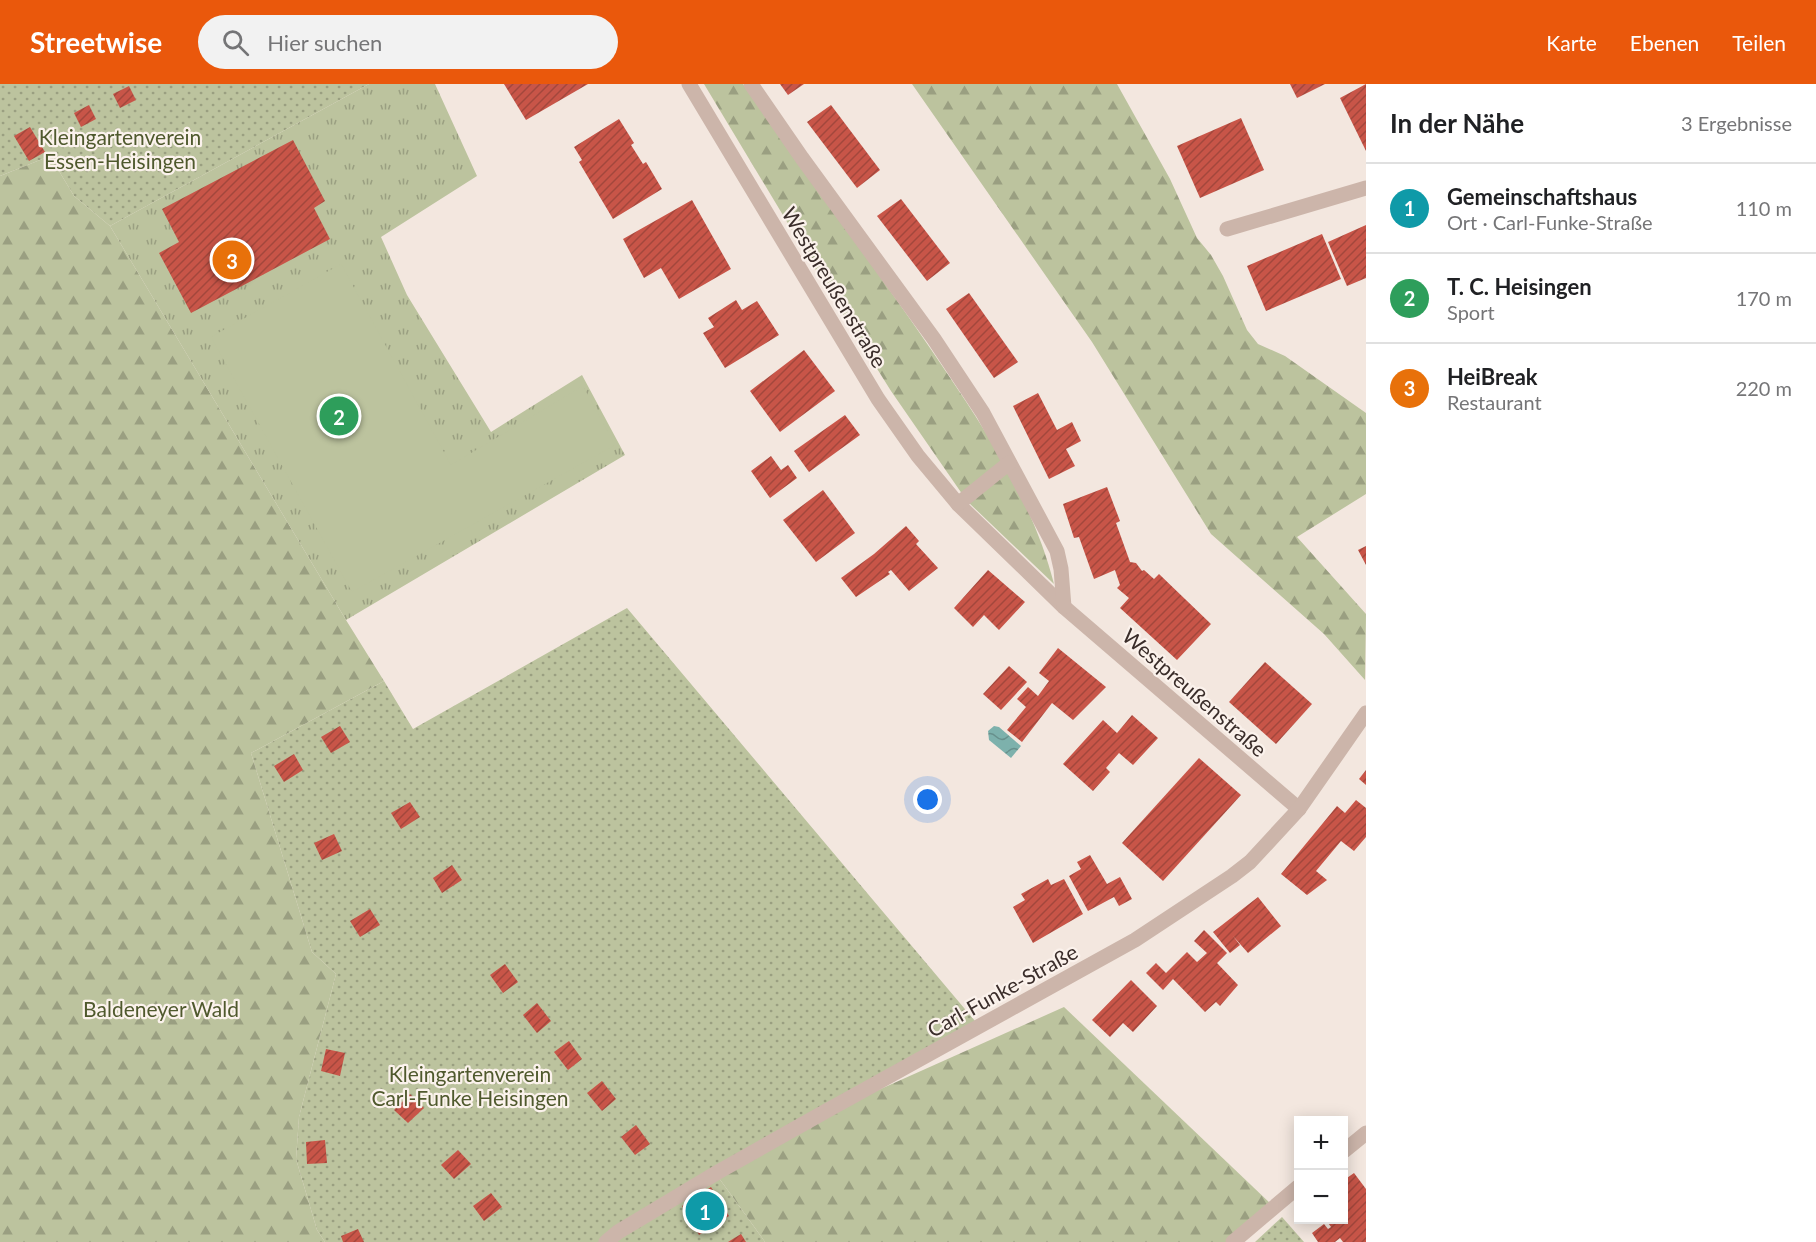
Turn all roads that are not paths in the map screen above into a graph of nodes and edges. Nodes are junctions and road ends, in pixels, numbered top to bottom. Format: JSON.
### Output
{"nodes":[{"id":1,"x":689,"y":84,"type":"edge"},
{"id":2,"x":751,"y":84,"type":"edge"},
{"id":3,"x":1366,"y":188,"type":"edge"},
{"id":4,"x":1227,"y":229,"type":"dead end"},
{"id":5,"x":1009,"y":463,"type":"junction"},
{"id":6,"x":958,"y":504,"type":"junction"},
{"id":7,"x":1064,"y":608,"type":"junction"},
{"id":8,"x":1366,"y":713,"type":"edge"},
{"id":9,"x":1299,"y":809,"type":"junction"},
{"id":10,"x":1366,"y":1133,"type":"edge"},
{"id":11,"x":1348,"y":1148,"type":"edge"},
{"id":12,"x":1294,"y":1191,"type":"edge"},
{"id":13,"x":606,"y":1242,"type":"edge"},
{"id":14,"x":1233,"y":1242,"type":"edge"}],
"edges":[{"from":1,"to":6,"type":"street","name":"Westpreußenstraße"},
{"from":2,"to":5,"type":"street","name":"Westpreußenstraße"},
{"from":3,"to":4,"type":"street"},
{"from":5,"to":6,"type":"street"},
{"from":5,"to":7,"type":"street","name":"Westpreußenstraße"},
{"from":6,"to":7,"type":"street","name":"Westpreußenstraße"},
{"from":7,"to":9,"type":"street","name":"Westpreußenstraße"},
{"from":8,"to":9,"type":"street","name":"Carl-Funke-Straße"},
{"from":9,"to":13,"type":"street","name":"Carl-Funke-Straße"},
{"from":10,"to":11,"type":"street"},
{"from":12,"to":14,"type":"street"}]}
